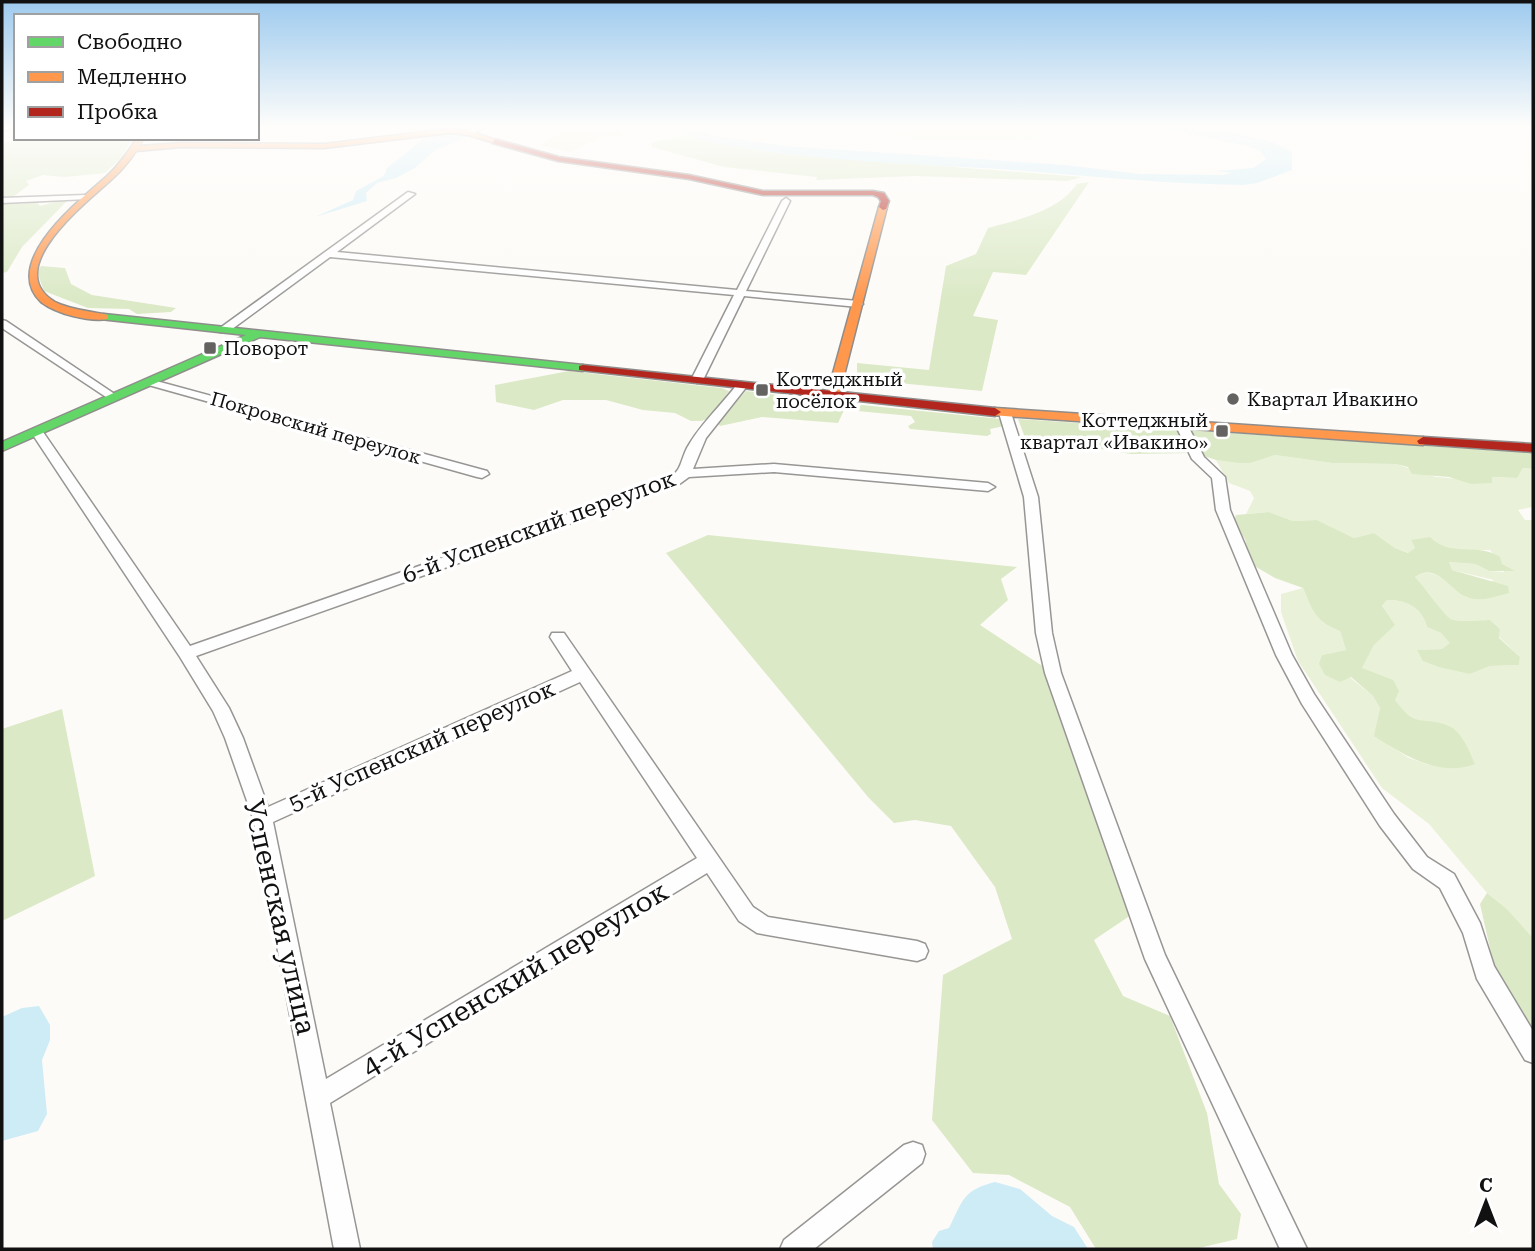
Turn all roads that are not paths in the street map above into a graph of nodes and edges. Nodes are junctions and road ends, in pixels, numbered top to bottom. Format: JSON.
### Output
{"nodes":[{"id":1,"x":98,"y":184,"type":"edge"},
{"id":2,"x":724,"y":184,"type":"edge"},
{"id":3,"x":411,"y":194,"type":"dead end"},
{"id":4,"x":85,"y":197,"type":"junction"},
{"id":5,"x":2,"y":201,"type":"edge"},
{"id":6,"x":786,"y":201,"type":"dead end"},
{"id":7,"x":326,"y":254,"type":"junction"},
{"id":8,"x":740,"y":293,"type":"junction"},
{"id":9,"x":858,"y":304,"type":"junction"},
{"id":10,"x":2,"y":323,"type":"edge"},
{"id":11,"x":225,"y":331,"type":"junction"},
{"id":12,"x":258,"y":334,"type":"junction"},
{"id":13,"x":697,"y":380,"type":"junction"},
{"id":14,"x":149,"y":382,"type":"junction"},
{"id":15,"x":742,"y":385,"type":"junction"},
{"id":16,"x":833,"y":395,"type":"junction"},
{"id":17,"x":113,"y":397,"type":"junction"},
{"id":18,"x":1006,"y":413,"type":"junction"},
{"id":19,"x":1181,"y":424,"type":"junction"},
{"id":20,"x":37,"y":432,"type":"junction"},
{"id":21,"x":2,"y":447,"type":"edge"},
{"id":22,"x":1533,"y":447,"type":"edge"},
{"id":23,"x":686,"y":473,"type":"junction"},
{"id":24,"x":482,"y":474,"type":"dead end"},
{"id":25,"x":988,"y":488,"type":"dead end"},
{"id":26,"x":558,"y":637,"type":"dead end"},
{"id":27,"x":186,"y":653,"type":"junction"},
{"id":28,"x":582,"y":674,"type":"junction"},
{"id":29,"x":263,"y":818,"type":"junction"},
{"id":30,"x":710,"y":861,"type":"junction"},
{"id":31,"x":918,"y":951,"type":"dead end"},
{"id":32,"x":1533,"y":1052,"type":"edge"},
{"id":33,"x":319,"y":1096,"type":"junction"},
{"id":34,"x":914,"y":1154,"type":"dead end"},
{"id":35,"x":347,"y":1249,"type":"edge"},
{"id":36,"x":793,"y":1249,"type":"edge"},
{"id":37,"x":1294,"y":1249,"type":"edge"}],
"edges":[{"from":1,"to":4,"type":"main road"},
{"from":2,"to":9,"type":"main road"},
{"from":3,"to":7,"type":"street"},
{"from":4,"to":5,"type":"street"},
{"from":4,"to":11,"type":"main road"},
{"from":6,"to":8,"type":"street"},
{"from":7,"to":8,"type":"street"},
{"from":7,"to":11,"type":"street"},
{"from":8,"to":9,"type":"street"},
{"from":8,"to":13,"type":"street"},
{"from":9,"to":16,"type":"main road"},
{"from":10,"to":17,"type":"street"},
{"from":11,"to":12,"type":"main road"},
{"from":12,"to":13,"type":"main road"},
{"from":12,"to":14,"type":"main road"},
{"from":13,"to":15,"type":"main road"},
{"from":14,"to":17,"type":"main road"},
{"from":14,"to":24,"type":"street","name":"Покровский переулок"},
{"from":15,"to":16,"type":"main road"},
{"from":15,"to":23,"type":"street"},
{"from":16,"to":18,"type":"main road"},
{"from":17,"to":20,"type":"main road"},
{"from":18,"to":19,"type":"main road"},
{"from":18,"to":37,"type":"street"},
{"from":19,"to":22,"type":"main road"},
{"from":19,"to":32,"type":"street"},
{"from":20,"to":21,"type":"main road"},
{"from":20,"to":27,"type":"street","name":"Успенская улица"},
{"from":23,"to":25,"type":"street","name":"6-й Успенский переулок"},
{"from":23,"to":27,"type":"street","name":"6-й Успенский переулок"},
{"from":26,"to":28,"type":"street"},
{"from":27,"to":29,"type":"street","name":"Успенская улица"},
{"from":28,"to":29,"type":"street","name":"5-й Успенский переулок"},
{"from":28,"to":30,"type":"street"},
{"from":29,"to":33,"type":"street","name":"Успенская улица"},
{"from":30,"to":31,"type":"street"},
{"from":30,"to":33,"type":"street","name":"4-й Успенский переулок"},
{"from":33,"to":35,"type":"street","name":"Успенская улица"},
{"from":34,"to":36,"type":"street"}]}
